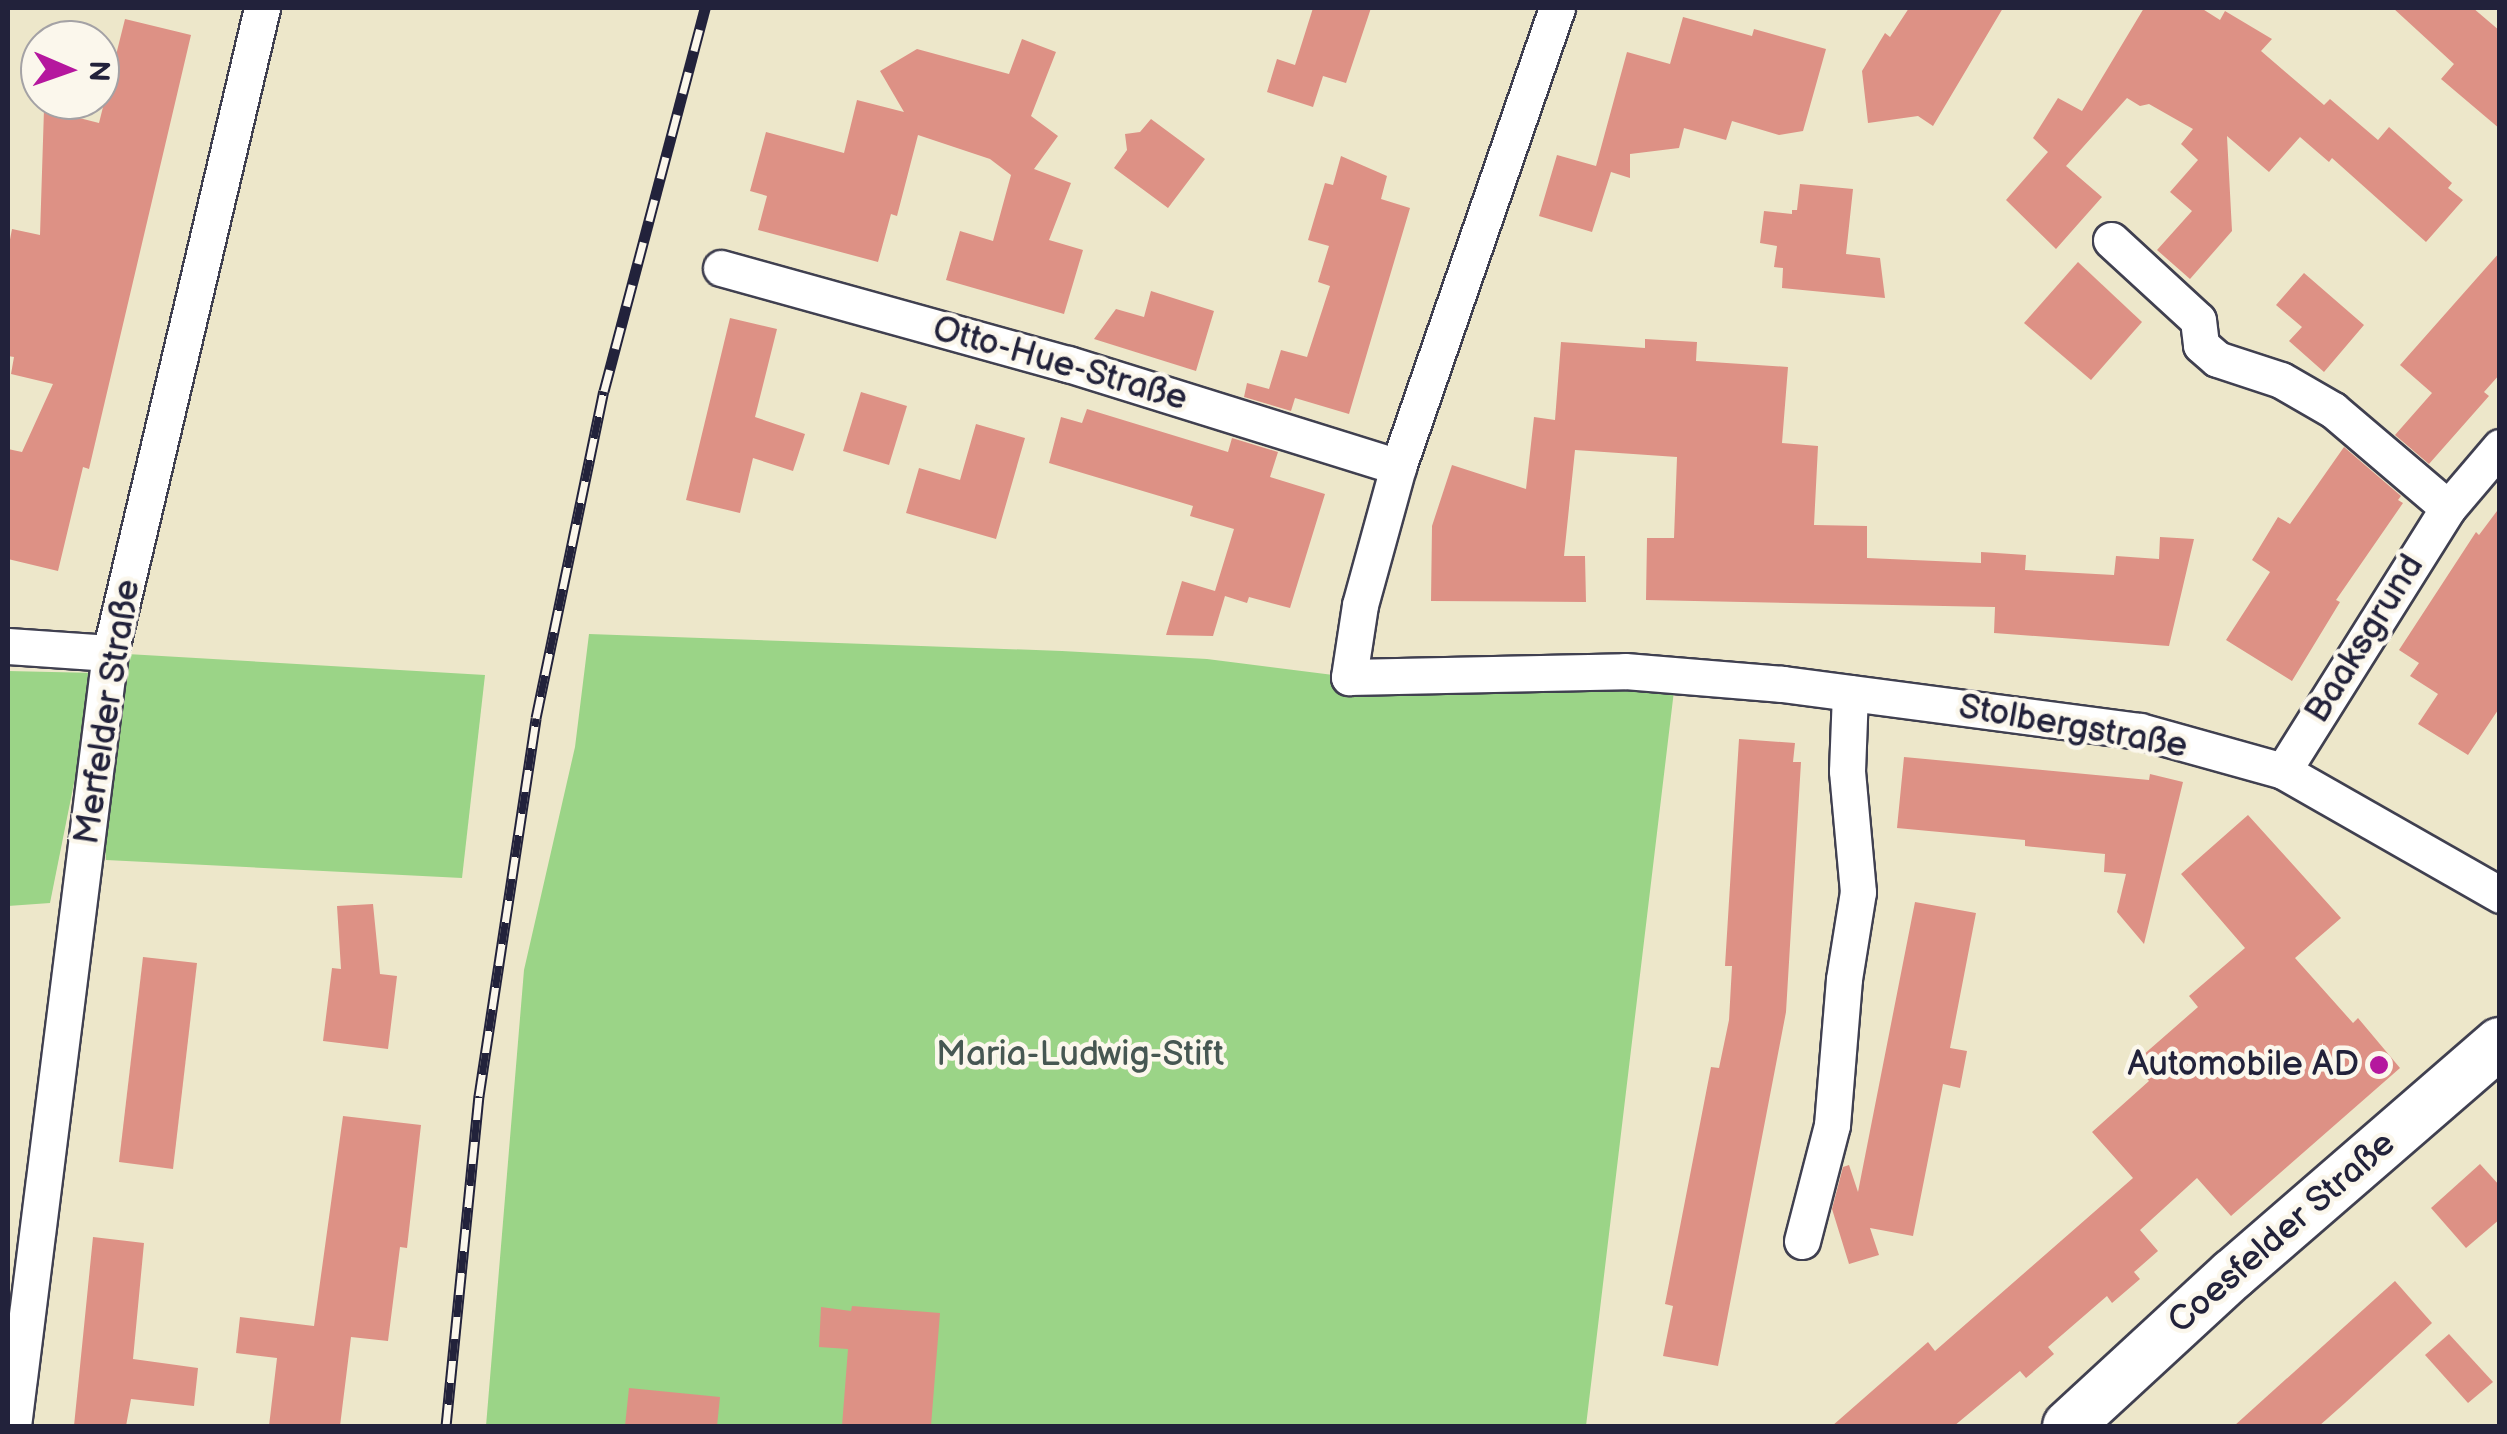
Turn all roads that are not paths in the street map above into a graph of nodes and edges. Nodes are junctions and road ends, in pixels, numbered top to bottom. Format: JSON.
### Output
{"nodes":[{"id":1,"x":262,"y":8,"type":"edge"},
{"id":2,"x":1557,"y":8,"type":"edge"},
{"id":3,"x":2111,"y":240,"type":"dead end"},
{"id":4,"x":721,"y":268,"type":"dead end"},
{"id":5,"x":2500,"y":447,"type":"edge"},
{"id":6,"x":1398,"y":467,"type":"junction"},
{"id":7,"x":2448,"y":508,"type":"junction"},
{"id":8,"x":8,"y":646,"type":"edge"},
{"id":9,"x":110,"y":653,"type":"junction"},
{"id":10,"x":1850,"y":692,"type":"junction"},
{"id":11,"x":2283,"y":771,"type":"junction"},
{"id":12,"x":2500,"y":896,"type":"edge"},
{"id":13,"x":2500,"y":1043,"type":"edge"},
{"id":14,"x":1802,"y":1241,"type":"dead end"},
{"id":15,"x":13,"y":1426,"type":"edge"},
{"id":16,"x":2068,"y":1426,"type":"edge"}],
"edges":[{"from":1,"to":9,"type":"street","name":"Merfelder Straße"},
{"from":2,"to":6,"type":"street"},
{"from":3,"to":7,"type":"street"},
{"from":4,"to":6,"type":"street","name":"Otto-Hue-Straße"},
{"from":5,"to":7,"type":"street","name":"Baaksgrund"},
{"from":6,"to":10,"type":"street","name":"Stolbergstraße"},
{"from":7,"to":11,"type":"street","name":"Baaksgrund"},
{"from":8,"to":9,"type":"street"},
{"from":9,"to":15,"type":"street","name":"Merfelder Straße"},
{"from":10,"to":11,"type":"street","name":"Stolbergstraße"},
{"from":10,"to":14,"type":"street"},
{"from":11,"to":12,"type":"street","name":"Stolbergstraße"},
{"from":13,"to":16,"type":"street","name":"Coesfelder Straße"}]}
